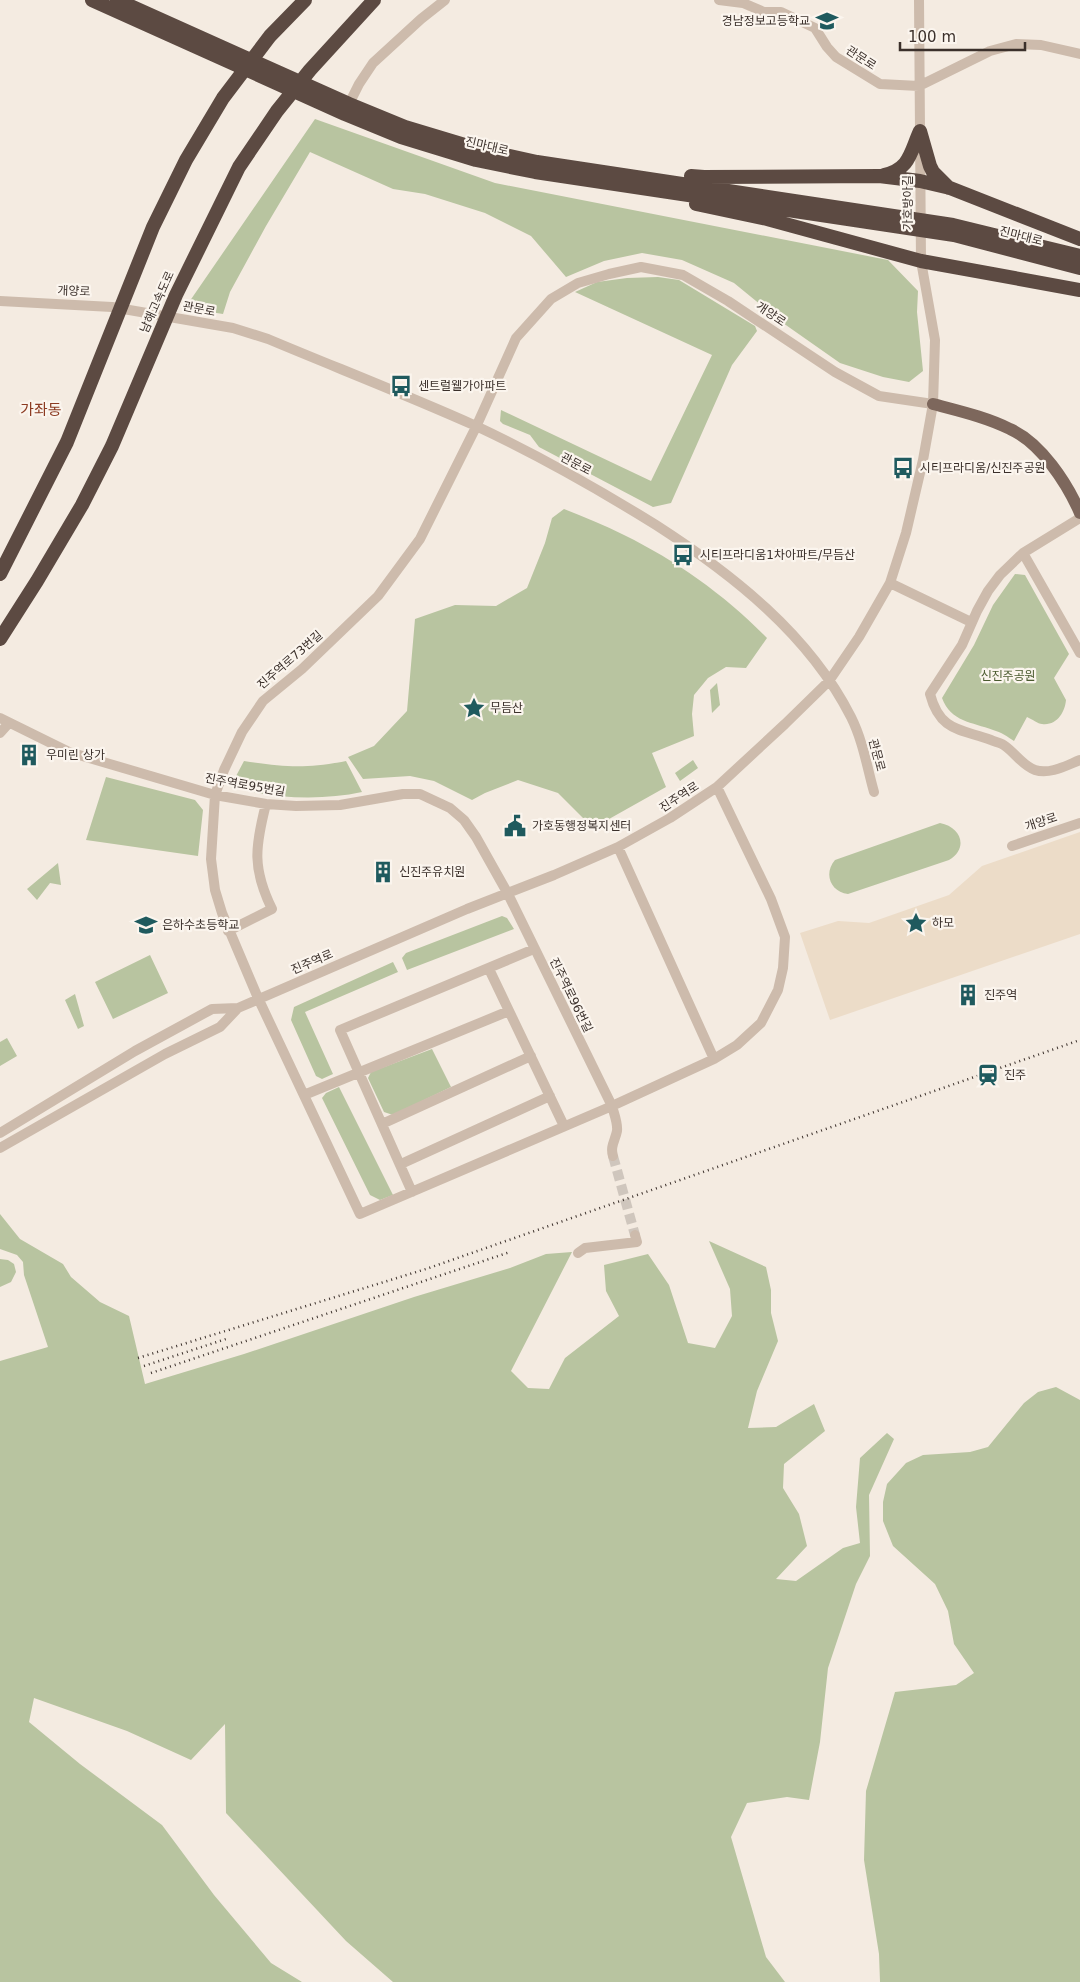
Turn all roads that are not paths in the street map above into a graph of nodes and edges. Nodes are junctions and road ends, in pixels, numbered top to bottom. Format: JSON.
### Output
{"nodes":[{"id":1,"x":92,"y":0,"type":"edge"},
{"id":2,"x":117,"y":0,"type":"edge"},
{"id":3,"x":305,"y":0,"type":"edge"},
{"id":4,"x":374,"y":0,"type":"edge"},
{"id":5,"x":445,"y":0,"type":"edge"},
{"id":6,"x":719,"y":0,"type":"edge"},
{"id":7,"x":919,"y":0,"type":"edge"},
{"id":8,"x":1080,"y":54,"type":"edge"},
{"id":9,"x":919,"y":86,"type":"junction"},
{"id":10,"x":349,"y":104,"type":"junction"},
{"id":11,"x":920,"y":131,"type":"junction"},
{"id":12,"x":603,"y":172,"type":"junction"},
{"id":13,"x":879,"y":176,"type":"junction"},
{"id":14,"x":920,"y":180,"type":"junction"},
{"id":15,"x":950,"y":188,"type":"junction"},
{"id":16,"x":651,"y":189,"type":"junction"},
{"id":17,"x":902,"y":222,"type":"junction"},
{"id":18,"x":954,"y":230,"type":"junction"},
{"id":19,"x":1080,"y":239,"type":"edge"},
{"id":20,"x":1080,"y":256,"type":"edge"},
{"id":21,"x":921,"y":261,"type":"junction"},
{"id":22,"x":1080,"y":268,"type":"edge"},
{"id":23,"x":1080,"y":290,"type":"edge"},
{"id":24,"x":0,"y":301,"type":"edge"},
{"id":25,"x":146,"y":313,"type":"joint"},
{"id":26,"x":933,"y":404,"type":"junction"},
{"id":27,"x":476,"y":427,"type":"junction"},
{"id":28,"x":1080,"y":513,"type":"edge"},
{"id":29,"x":1080,"y":518,"type":"edge"},
{"id":30,"x":1023,"y":553,"type":"junction"},
{"id":31,"x":0,"y":574,"type":"edge"},
{"id":32,"x":890,"y":583,"type":"junction"},
{"id":33,"x":971,"y":622,"type":"junction"},
{"id":34,"x":0,"y":639,"type":"edge"},
{"id":35,"x":1080,"y":653,"type":"edge"},
{"id":36,"x":829,"y":680,"type":"junction"},
{"id":37,"x":4,"y":720,"type":"edge"},
{"id":38,"x":0,"y":733,"type":"edge"},
{"id":39,"x":1080,"y":760,"type":"edge"},
{"id":40,"x":717,"y":787,"type":"junction"},
{"id":41,"x":874,"y":792,"type":"dead end"},
{"id":42,"x":215,"y":795,"type":"junction"},
{"id":43,"x":266,"y":804,"type":"junction"},
{"id":44,"x":1080,"y":824,"type":"edge"},
{"id":45,"x":1012,"y":846,"type":"dead end"},
{"id":46,"x":618,"y":847,"type":"junction"},
{"id":47,"x":508,"y":894,"type":"junction"},
{"id":48,"x":228,"y":932,"type":"junction"},
{"id":49,"x":534,"y":949,"type":"junction"},
{"id":50,"x":489,"y":969,"type":"junction"},
{"id":51,"x":258,"y":998,"type":"junction"},
{"id":52,"x":238,"y":1008,"type":"junction"},
{"id":53,"x":509,"y":1011,"type":"junction"},
{"id":54,"x":531,"y":1056,"type":"junction"},
{"id":55,"x":714,"y":1059,"type":"junction"},
{"id":56,"x":359,"y":1072,"type":"junction"},
{"id":57,"x":304,"y":1095,"type":"junction"},
{"id":58,"x":550,"y":1096,"type":"junction"},
{"id":59,"x":612,"y":1106,"type":"junction"},
{"id":60,"x":382,"y":1124,"type":"junction"},
{"id":61,"x":564,"y":1126,"type":"junction"},
{"id":62,"x":0,"y":1133,"type":"edge"},
{"id":63,"x":0,"y":1148,"type":"edge"},
{"id":64,"x":613,"y":1156,"type":"tunnel mouth"},
{"id":65,"x":401,"y":1164,"type":"junction"},
{"id":66,"x":412,"y":1192,"type":"junction"},
{"id":67,"x":635,"y":1235,"type":"dead end"},
{"id":68,"x":578,"y":1253,"type":"dead end"}],
"edges":[{"from":1,"to":16,"type":"highway","name":"진마대로"},
{"from":2,"to":10,"type":"highway","name":"진마대로"},
{"from":3,"to":31,"type":"highway"},
{"from":4,"to":34,"type":"highway","name":"남해고속도로"},
{"from":5,"to":10,"type":"street"},
{"from":6,"to":9,"type":"street","name":"관문로"},
{"from":7,"to":9,"type":"street","name":"가호방아길"},
{"from":8,"to":9,"type":"street"},
{"from":9,"to":11,"type":"street","name":"가호방아길"},
{"from":10,"to":12,"type":"highway","name":"진마대로"},
{"from":11,"to":13,"type":"highway"},
{"from":11,"to":14,"type":"street","name":"가호방아길"},
{"from":11,"to":15,"type":"highway"},
{"from":12,"to":13,"type":"highway"},
{"from":12,"to":17,"type":"highway","name":"진마대로"},
{"from":13,"to":14,"type":"highway"},
{"from":14,"to":15,"type":"highway"},
{"from":14,"to":21,"type":"street","name":"가호방아길"},
{"from":15,"to":19,"type":"highway"},
{"from":16,"to":17,"type":"highway","name":"진마대로"},
{"from":16,"to":21,"type":"highway"},
{"from":17,"to":18,"type":"highway"},
{"from":18,"to":20,"type":"highway","name":"진마대로"},
{"from":18,"to":22,"type":"highway","name":"진마대로"},
{"from":21,"to":23,"type":"highway"},
{"from":21,"to":26,"type":"street","name":"가호방아길"},
{"from":24,"to":25,"type":"street","name":"개양로"},
{"from":25,"to":27,"type":"street","name":"관문로"},
{"from":26,"to":27,"type":"street","name":"개양로"},
{"from":26,"to":28,"type":"main road","name":"개양로"},
{"from":26,"to":32,"type":"street","name":"진주역로"},
{"from":27,"to":36,"type":"street","name":"관문로"},
{"from":27,"to":42,"type":"street","name":"진주역로73번길"},
{"from":29,"to":30,"type":"street"},
{"from":30,"to":33,"type":"street"},
{"from":30,"to":35,"type":"street"},
{"from":32,"to":33,"type":"street"},
{"from":32,"to":36,"type":"street","name":"진주역로"},
{"from":33,"to":39,"type":"street"},
{"from":36,"to":40,"type":"street","name":"진주역로"},
{"from":36,"to":41,"type":"street","name":"관문로"},
{"from":37,"to":38,"type":"street"},
{"from":37,"to":42,"type":"street","name":"진주역로95번길"},
{"from":40,"to":46,"type":"street","name":"진주역로"},
{"from":40,"to":55,"type":"street"},
{"from":42,"to":43,"type":"street","name":"진주역로95번길"},
{"from":42,"to":48,"type":"street","name":"진주역로73번길"},
{"from":43,"to":47,"type":"street","name":"진주역로95번길"},
{"from":43,"to":48,"type":"street"},
{"from":44,"to":45,"type":"street","name":"개양로"},
{"from":46,"to":47,"type":"street","name":"진주역로"},
{"from":46,"to":55,"type":"street"},
{"from":47,"to":49,"type":"street","name":"진주역로96번길"},
{"from":47,"to":51,"type":"street","name":"진주역로"},
{"from":48,"to":51,"type":"street","name":"진주역로73번길"},
{"from":49,"to":50,"type":"street"},
{"from":49,"to":59,"type":"street","name":"진주역로96번길"},
{"from":50,"to":53,"type":"street"},
{"from":50,"to":56,"type":"street"},
{"from":51,"to":52,"type":"street","name":"진주역로"},
{"from":51,"to":57,"type":"street","name":"진주역로73번길"},
{"from":52,"to":62,"type":"street","name":"진주역로"},
{"from":52,"to":63,"type":"street","name":"진주역로"},
{"from":53,"to":54,"type":"street"},
{"from":53,"to":56,"type":"street"},
{"from":54,"to":58,"type":"street"},
{"from":54,"to":60,"type":"street"},
{"from":55,"to":59,"type":"street"},
{"from":56,"to":57,"type":"street"},
{"from":56,"to":60,"type":"street"},
{"from":57,"to":66,"type":"street","name":"진주역로73번길"},
{"from":58,"to":61,"type":"street"},
{"from":58,"to":65,"type":"street"},
{"from":59,"to":61,"type":"street"},
{"from":59,"to":64,"type":"street","name":"진주역로96번길"},
{"from":60,"to":65,"type":"street"},
{"from":61,"to":66,"type":"street"},
{"from":65,"to":66,"type":"street"},
{"from":67,"to":68,"type":"street"}]}
